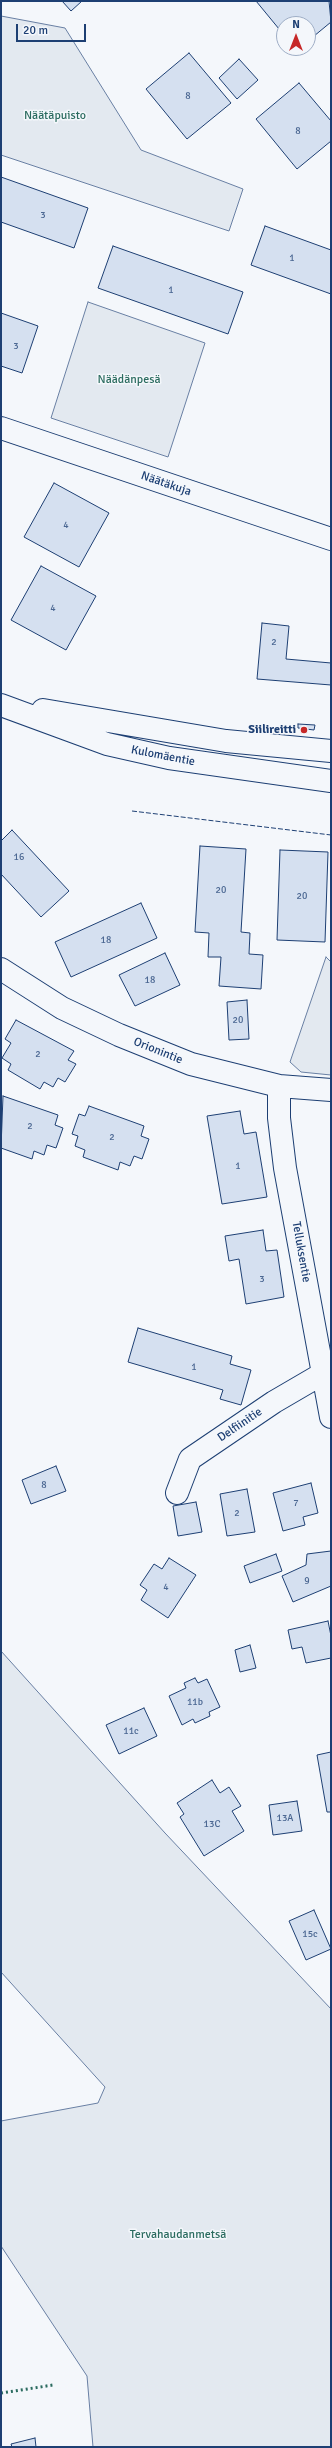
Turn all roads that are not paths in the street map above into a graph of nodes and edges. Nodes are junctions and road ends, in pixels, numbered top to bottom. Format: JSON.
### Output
{"nodes":[{"id":1,"x":1,"y":428,"type":"edge"},
{"id":2,"x":331,"y":539,"type":"edge"},
{"id":3,"x":1,"y":704,"type":"edge"},
{"id":4,"x":331,"y":751,"type":"edge"},
{"id":5,"x":331,"y":781,"type":"edge"},
{"id":6,"x":1,"y":969,"type":"edge"},
{"id":7,"x":279,"y":1086,"type":"junction"},
{"id":8,"x":331,"y":1090,"type":"edge"},
{"id":9,"x":322,"y":1374,"type":"junction"},
{"id":10,"x":331,"y":1417,"type":"edge"},
{"id":11,"x":177,"y":1492,"type":"dead end"}],
"edges":[{"from":1,"to":2,"type":"street","name":"Näätäkuja"},
{"from":3,"to":4,"type":"street","name":"Kulomäentie"},
{"from":3,"to":5,"type":"street","name":"Kulomäentie"},
{"from":6,"to":7,"type":"street","name":"Orionintie"},
{"from":7,"to":8,"type":"street","name":"Orionintie"},
{"from":7,"to":9,"type":"street","name":"Telluksentie"},
{"from":9,"to":10,"type":"street","name":"Telluksentie"},
{"from":9,"to":11,"type":"street","name":"Delfiinitie"}]}
